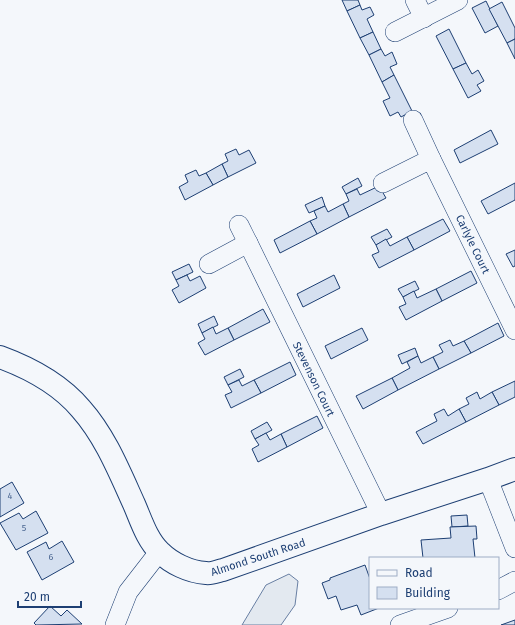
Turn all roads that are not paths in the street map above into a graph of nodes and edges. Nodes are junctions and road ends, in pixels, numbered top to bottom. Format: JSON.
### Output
{"nodes":[{"id":1,"x":415,"y":0,"type":"edge"},
{"id":2,"x":458,"y":0,"type":"edge"},
{"id":3,"x":424,"y":18,"type":"junction"},
{"id":4,"x":395,"y":32,"type":"dead end"},
{"id":5,"x":413,"y":120,"type":"dead end"},
{"id":6,"x":431,"y":158,"type":"junction"},
{"id":7,"x":384,"y":182,"type":"dead end"},
{"id":8,"x":239,"y":225,"type":"dead end"},
{"id":9,"x":248,"y":243,"type":"junction"},
{"id":10,"x":209,"y":264,"type":"dead end"},
{"id":11,"x":515,"y":330,"type":"edge"},
{"id":12,"x":0,"y":357,"type":"edge"},
{"id":13,"x":515,"y":469,"type":"edge"},
{"id":14,"x":488,"y":479,"type":"junction"},
{"id":15,"x":382,"y":514,"type":"junction"},
{"id":16,"x":515,"y":548,"type":"edge"},
{"id":17,"x":159,"y":552,"type":"junction"},
{"id":18,"x":515,"y":581,"type":"edge"},
{"id":19,"x":499,"y":589,"type":"edge"},
{"id":20,"x":445,"y":609,"type":"edge"},
{"id":21,"x":115,"y":625,"type":"edge"},
{"id":22,"x":400,"y":625,"type":"edge"}],
"edges":[{"from":1,"to":3,"type":"street"},
{"from":2,"to":3,"type":"street"},
{"from":3,"to":4,"type":"street"},
{"from":5,"to":6,"type":"street","name":"Carlyle Court"},
{"from":6,"to":7,"type":"street"},
{"from":6,"to":11,"type":"street","name":"Carlyle Court"},
{"from":8,"to":9,"type":"street","name":"Stevenson Court"},
{"from":9,"to":10,"type":"street"},
{"from":9,"to":15,"type":"street","name":"Stevenson Court"},
{"from":12,"to":17,"type":"street","name":"Almond South Road"},
{"from":13,"to":14,"type":"street","name":"Almond South Road"},
{"from":14,"to":15,"type":"street","name":"Almond South Road"},
{"from":14,"to":16,"type":"street"},
{"from":15,"to":17,"type":"street","name":"Almond South Road"},
{"from":17,"to":21,"type":"street"},
{"from":18,"to":19,"type":"street"},
{"from":20,"to":22,"type":"street"}]}
